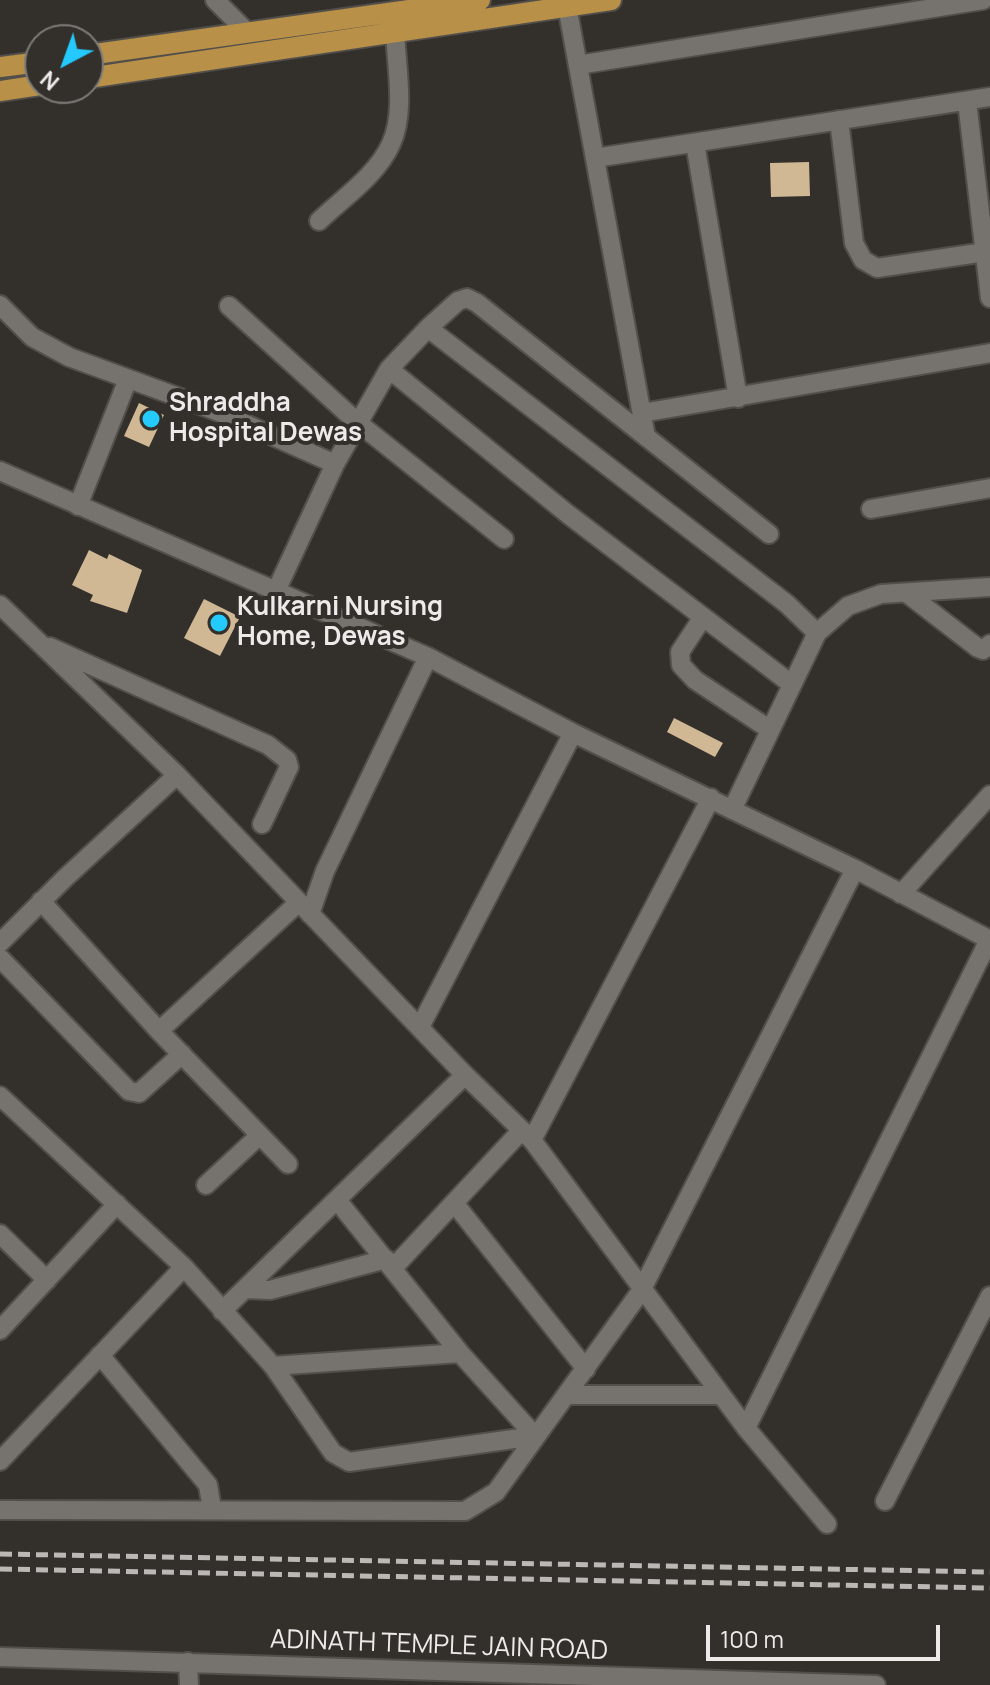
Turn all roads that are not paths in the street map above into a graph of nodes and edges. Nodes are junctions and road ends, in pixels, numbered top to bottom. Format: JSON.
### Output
{"nodes":[{"id":1,"x":215,"y":0,"type":"edge"},
{"id":2,"x":480,"y":0,"type":"edge"},
{"id":3,"x":611,"y":0,"type":"edge"},
{"id":4,"x":983,"y":0,"type":"edge"},
{"id":5,"x":567,"y":6,"type":"junction"},
{"id":6,"x":395,"y":31,"type":"junction"},
{"id":7,"x":248,"y":33,"type":"junction"},
{"id":8,"x":104,"y":53,"type":"edge"},
{"id":9,"x":24,"y":64,"type":"edge"},
{"id":10,"x":578,"y":65,"type":"junction"},
{"id":11,"x":0,"y":67,"type":"edge"},
{"id":12,"x":104,"y":76,"type":"edge"},
{"id":13,"x":24,"y":87,"type":"edge"},
{"id":14,"x":0,"y":91,"type":"edge"},
{"id":15,"x":990,"y":97,"type":"edge"},
{"id":16,"x":967,"y":101,"type":"junction"},
{"id":17,"x":839,"y":120,"type":"junction"},
{"id":18,"x":695,"y":143,"type":"junction"},
{"id":19,"x":595,"y":158,"type":"junction"},
{"id":20,"x":319,"y":221,"type":"dead end"},
{"id":21,"x":985,"y":252,"type":"junction"},
{"id":22,"x":990,"y":298,"type":"edge"},
{"id":23,"x":0,"y":305,"type":"edge"},
{"id":24,"x":229,"y":306,"type":"dead end"},
{"id":25,"x":428,"y":328,"type":"junction"},
{"id":26,"x":990,"y":353,"type":"edge"},
{"id":27,"x":389,"y":369,"type":"junction"},
{"id":28,"x":128,"y":379,"type":"junction"},
{"id":29,"x":738,"y":398,"type":"junction"},
{"id":30,"x":642,"y":413,"type":"junction"},
{"id":31,"x":357,"y":422,"type":"junction"},
{"id":32,"x":646,"y":437,"type":"junction"},
{"id":33,"x":335,"y":464,"type":"junction"},
{"id":34,"x":0,"y":471,"type":"edge"},
{"id":35,"x":990,"y":488,"type":"edge"},
{"id":36,"x":78,"y":506,"type":"junction"},
{"id":37,"x":871,"y":509,"type":"dead end"},
{"id":38,"x":769,"y":534,"type":"dead end"},
{"id":39,"x":504,"y":539,"type":"dead end"},
{"id":40,"x":990,"y":587,"type":"edge"},
{"id":41,"x":276,"y":591,"type":"junction"},
{"id":42,"x":908,"y":594,"type":"junction"},
{"id":43,"x":0,"y":605,"type":"edge"},
{"id":44,"x":703,"y":617,"type":"junction"},
{"id":45,"x":817,"y":633,"type":"junction"},
{"id":46,"x":40,"y":642,"type":"junction"},
{"id":47,"x":990,"y":644,"type":"edge"},
{"id":48,"x":428,"y":657,"type":"junction"},
{"id":49,"x":790,"y":683,"type":"junction"},
{"id":50,"x":769,"y":729,"type":"junction"},
{"id":51,"x":573,"y":733,"type":"junction"},
{"id":52,"x":177,"y":775,"type":"junction"},
{"id":53,"x":711,"y":798,"type":"junction"},
{"id":54,"x":987,"y":802,"type":"edge"},
{"id":55,"x":732,"y":810,"type":"junction"},
{"id":56,"x":262,"y":824,"type":"dead end"},
{"id":57,"x":855,"y":869,"type":"junction"},
{"id":58,"x":901,"y":894,"type":"junction"},
{"id":59,"x":41,"y":901,"type":"junction"},
{"id":60,"x":304,"y":908,"type":"junction"},
{"id":61,"x":989,"y":940,"type":"edge"},
{"id":62,"x":0,"y":943,"type":"edge"},
{"id":63,"x":0,"y":958,"type":"edge"},
{"id":64,"x":421,"y":1025,"type":"junction"},
{"id":65,"x":159,"y":1031,"type":"junction"},
{"id":66,"x":182,"y":1054,"type":"junction"},
{"id":67,"x":465,"y":1075,"type":"junction"},
{"id":68,"x":0,"y":1096,"type":"edge"},
{"id":69,"x":260,"y":1135,"type":"junction"},
{"id":70,"x":527,"y":1135,"type":"junction"},
{"id":71,"x":288,"y":1164,"type":"dead end"},
{"id":72,"x":206,"y":1185,"type":"dead end"},
{"id":73,"x":337,"y":1200,"type":"junction"},
{"id":74,"x":117,"y":1204,"type":"junction"},
{"id":75,"x":455,"y":1204,"type":"junction"},
{"id":76,"x":0,"y":1234,"type":"edge"},
{"id":77,"x":389,"y":1264,"type":"junction"},
{"id":78,"x":184,"y":1267,"type":"junction"},
{"id":79,"x":47,"y":1280,"type":"junction"},
{"id":80,"x":246,"y":1289,"type":"junction"},
{"id":81,"x":641,"y":1291,"type":"junction"},
{"id":82,"x":990,"y":1296,"type":"edge"},
{"id":83,"x":222,"y":1311,"type":"junction"},
{"id":84,"x":0,"y":1330,"type":"edge"},
{"id":85,"x":460,"y":1353,"type":"junction"},
{"id":86,"x":100,"y":1355,"type":"junction"},
{"id":87,"x":273,"y":1366,"type":"junction"},
{"id":88,"x":586,"y":1369,"type":"junction"},
{"id":89,"x":567,"y":1395,"type":"junction"},
{"id":90,"x":720,"y":1395,"type":"junction"},
{"id":91,"x":746,"y":1428,"type":"junction"},
{"id":92,"x":535,"y":1436,"type":"junction"},
{"id":93,"x":0,"y":1461,"type":"edge"},
{"id":94,"x":885,"y":1501,"type":"dead end"},
{"id":95,"x":212,"y":1509,"type":"junction"},
{"id":96,"x":0,"y":1510,"type":"edge"},
{"id":97,"x":827,"y":1524,"type":"dead end"},
{"id":98,"x":0,"y":1657,"type":"edge"},
{"id":99,"x":188,"y":1662,"type":"junction"},
{"id":100,"x":577,"y":1681,"type":"edge"},
{"id":101,"x":683,"y":1682,"type":"edge"},
{"id":102,"x":189,"y":1685,"type":"edge"},
{"id":103,"x":876,"y":1685,"type":"edge"}],
"edges":[{"from":1,"to":7,"type":"street"},
{"from":2,"to":7,"type":"main road"},
{"from":3,"to":5,"type":"main road"},
{"from":4,"to":10,"type":"street"},
{"from":5,"to":6,"type":"main road"},
{"from":5,"to":10,"type":"street"},
{"from":6,"to":12,"type":"main road"},
{"from":6,"to":20,"type":"street"},
{"from":7,"to":8,"type":"main road"},
{"from":9,"to":11,"type":"main road"},
{"from":10,"to":19,"type":"street"},
{"from":13,"to":14,"type":"main road"},
{"from":15,"to":16,"type":"street"},
{"from":16,"to":17,"type":"street"},
{"from":16,"to":21,"type":"street"},
{"from":17,"to":18,"type":"street"},
{"from":17,"to":21,"type":"street"},
{"from":18,"to":19,"type":"street"},
{"from":18,"to":29,"type":"street"},
{"from":19,"to":30,"type":"street"},
{"from":21,"to":22,"type":"street"},
{"from":23,"to":28,"type":"street"},
{"from":24,"to":31,"type":"street"},
{"from":25,"to":27,"type":"street"},
{"from":25,"to":32,"type":"street"},
{"from":25,"to":45,"type":"street"},
{"from":26,"to":29,"type":"street"},
{"from":27,"to":31,"type":"street"},
{"from":27,"to":44,"type":"street"},
{"from":28,"to":33,"type":"street"},
{"from":28,"to":36,"type":"street"},
{"from":29,"to":30,"type":"street"},
{"from":30,"to":32,"type":"street"},
{"from":31,"to":33,"type":"street"},
{"from":31,"to":39,"type":"street"},
{"from":32,"to":38,"type":"street"},
{"from":33,"to":41,"type":"street"},
{"from":34,"to":36,"type":"street"},
{"from":35,"to":37,"type":"street"},
{"from":36,"to":41,"type":"street"},
{"from":40,"to":42,"type":"street"},
{"from":41,"to":48,"type":"street"},
{"from":42,"to":45,"type":"street"},
{"from":42,"to":47,"type":"street"},
{"from":43,"to":46,"type":"street"},
{"from":44,"to":49,"type":"street"},
{"from":44,"to":50,"type":"street"},
{"from":45,"to":49,"type":"street"},
{"from":46,"to":52,"type":"street"},
{"from":46,"to":56,"type":"street"},
{"from":48,"to":51,"type":"street"},
{"from":48,"to":60,"type":"street"},
{"from":49,"to":50,"type":"street"},
{"from":50,"to":55,"type":"street"},
{"from":51,"to":53,"type":"street"},
{"from":51,"to":64,"type":"street"},
{"from":52,"to":59,"type":"street"},
{"from":52,"to":60,"type":"street"},
{"from":53,"to":55,"type":"street"},
{"from":53,"to":70,"type":"street"},
{"from":54,"to":58,"type":"street"},
{"from":55,"to":57,"type":"street"},
{"from":57,"to":58,"type":"street"},
{"from":57,"to":81,"type":"street"},
{"from":58,"to":61,"type":"street"},
{"from":59,"to":62,"type":"street"},
{"from":59,"to":65,"type":"street"},
{"from":60,"to":64,"type":"street"},
{"from":60,"to":65,"type":"street"},
{"from":61,"to":91,"type":"street"},
{"from":63,"to":66,"type":"street"},
{"from":64,"to":67,"type":"street"},
{"from":65,"to":66,"type":"street"},
{"from":66,"to":69,"type":"street"},
{"from":67,"to":70,"type":"street"},
{"from":67,"to":73,"type":"street"},
{"from":68,"to":74,"type":"street"},
{"from":69,"to":71,"type":"street"},
{"from":69,"to":72,"type":"street"},
{"from":70,"to":75,"type":"street"},
{"from":70,"to":81,"type":"street"},
{"from":73,"to":77,"type":"street"},
{"from":73,"to":80,"type":"street"},
{"from":74,"to":78,"type":"street"},
{"from":74,"to":79,"type":"street"},
{"from":75,"to":77,"type":"street"},
{"from":75,"to":88,"type":"street"},
{"from":76,"to":79,"type":"street"},
{"from":77,"to":80,"type":"street"},
{"from":77,"to":85,"type":"street"},
{"from":78,"to":83,"type":"street"},
{"from":78,"to":86,"type":"street"},
{"from":79,"to":84,"type":"street"},
{"from":80,"to":83,"type":"street"},
{"from":81,"to":88,"type":"street"},
{"from":81,"to":90,"type":"street"},
{"from":82,"to":94,"type":"street"},
{"from":83,"to":87,"type":"street"},
{"from":85,"to":87,"type":"street"},
{"from":85,"to":92,"type":"street"},
{"from":86,"to":93,"type":"street"},
{"from":86,"to":95,"type":"street"},
{"from":87,"to":92,"type":"street"},
{"from":88,"to":89,"type":"street"},
{"from":89,"to":90,"type":"street"},
{"from":89,"to":92,"type":"street"},
{"from":90,"to":91,"type":"street"},
{"from":91,"to":97,"type":"street"},
{"from":92,"to":95,"type":"street"},
{"from":95,"to":96,"type":"street"},
{"from":98,"to":99,"type":"street","name":"ADINATH TEMPLE JAIN ROAD"},
{"from":99,"to":100,"type":"street","name":"ADINATH TEMPLE JAIN ROAD"},
{"from":99,"to":102,"type":"street"},
{"from":100,"to":101,"type":"street","name":"ADINATH TEMPLE JAIN ROAD"},
{"from":101,"to":103,"type":"street","name":"ADINATH TEMPLE JAIN ROAD"}]}
